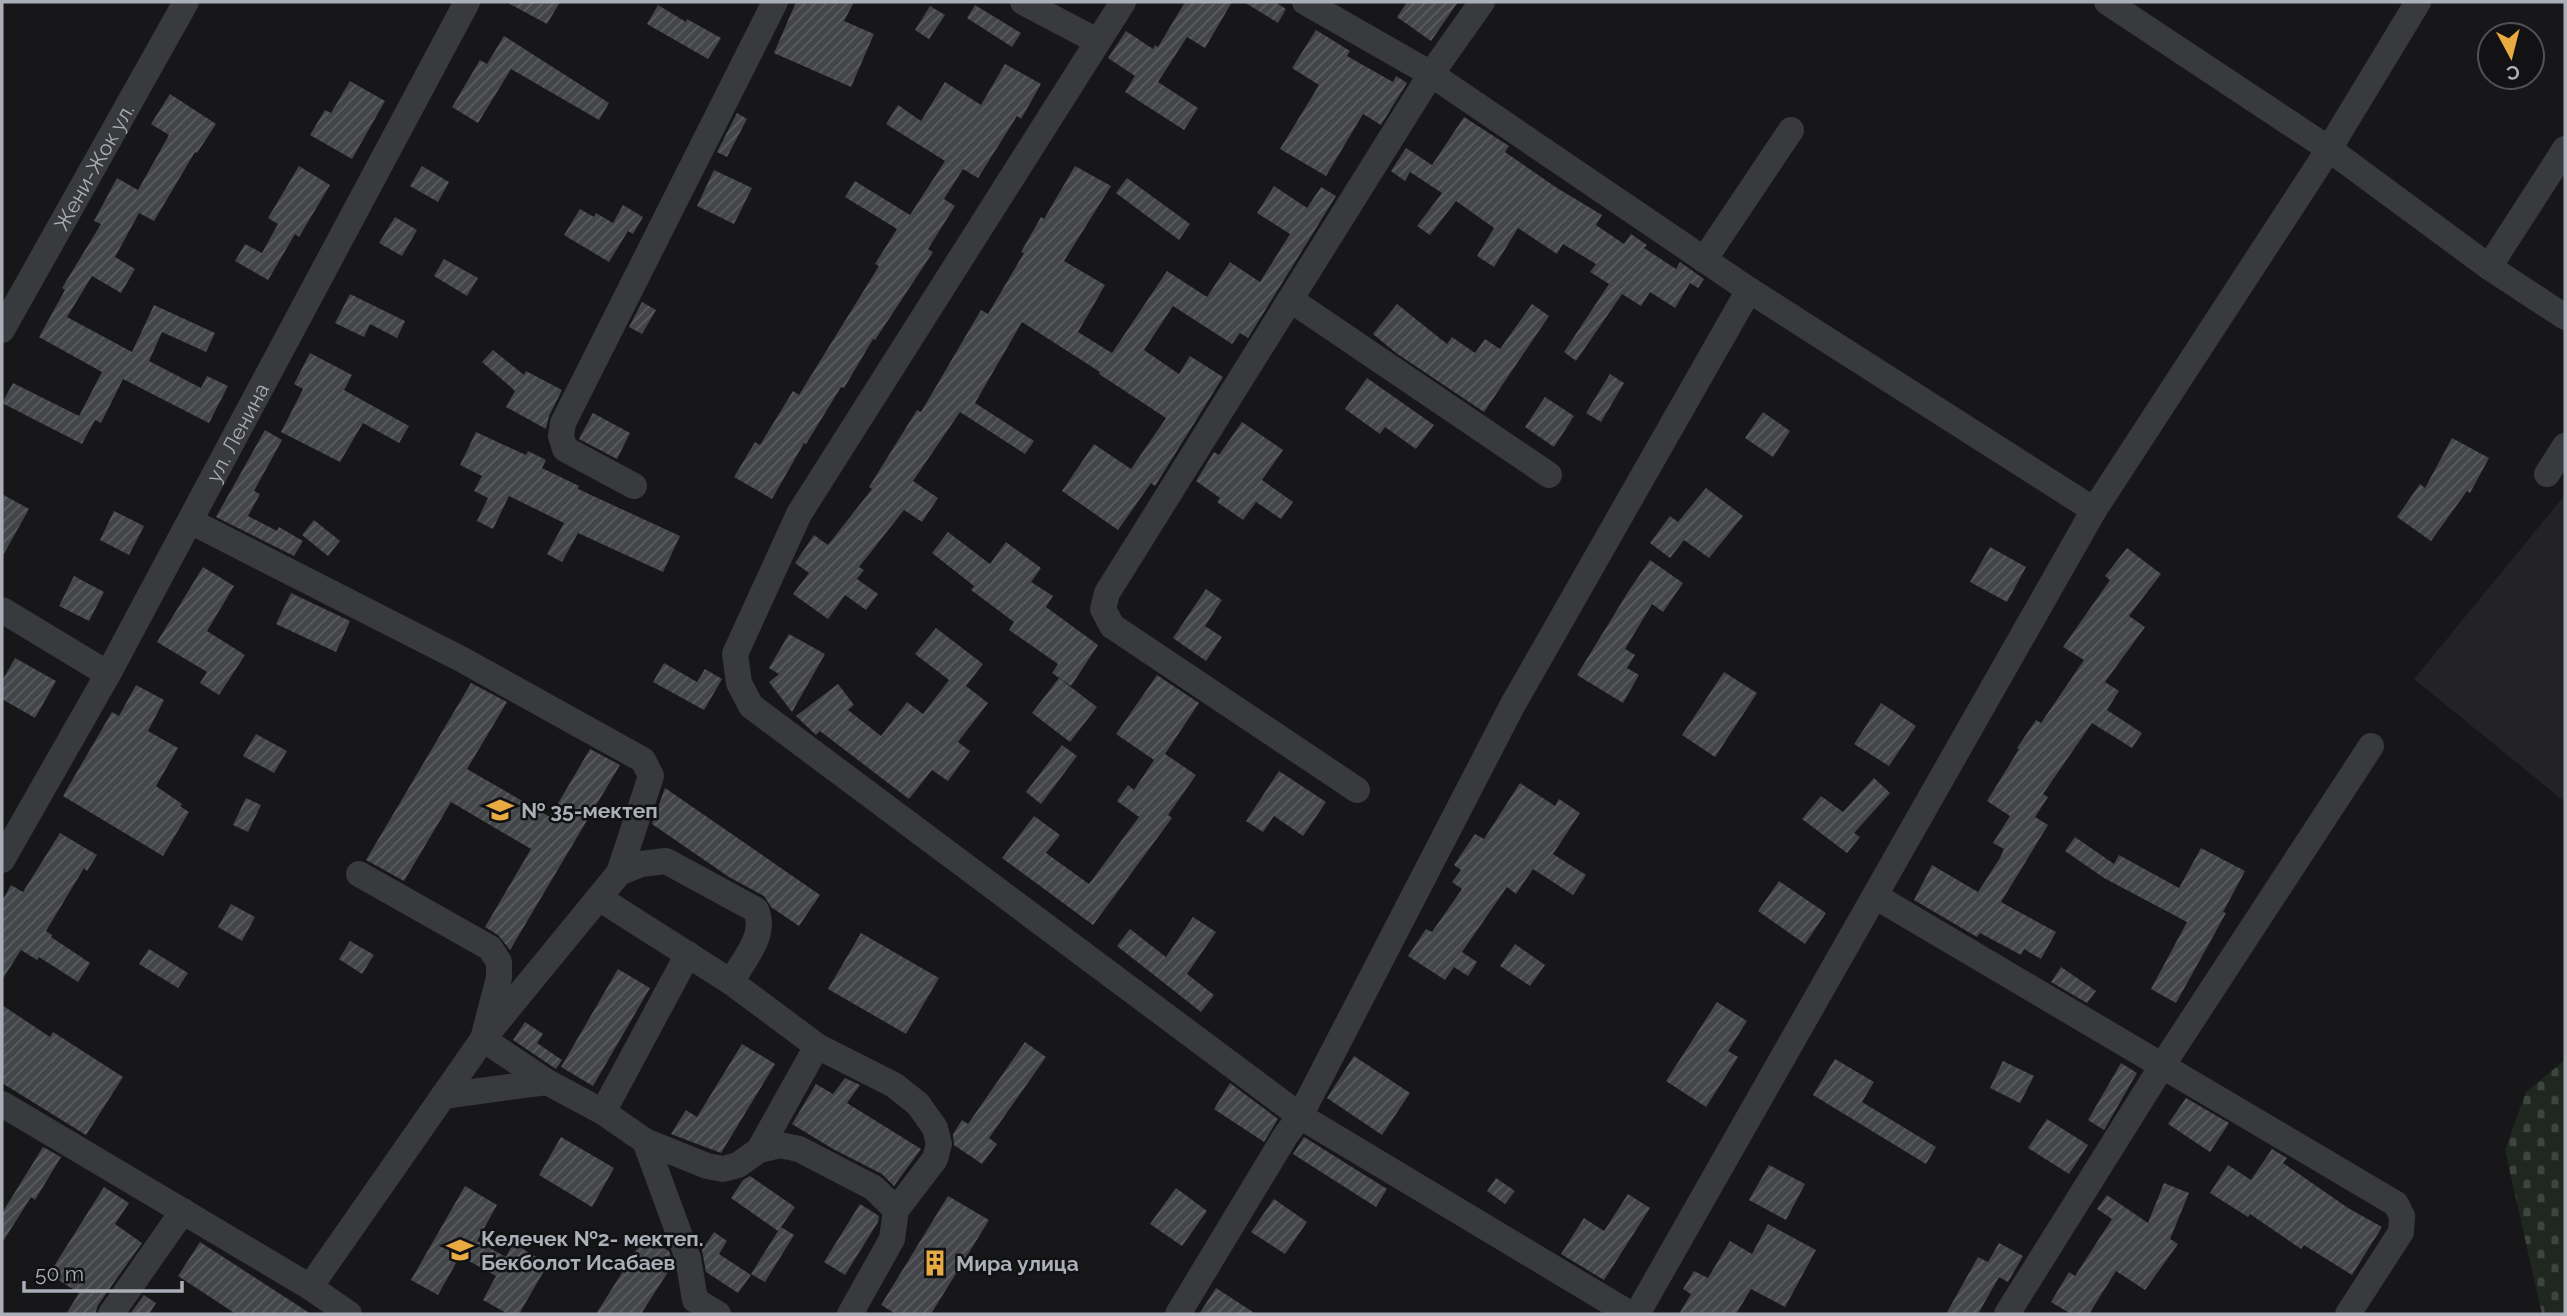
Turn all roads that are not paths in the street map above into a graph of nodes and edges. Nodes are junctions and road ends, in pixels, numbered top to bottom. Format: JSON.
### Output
{"nodes":[{"id":1,"x":186,"y":2,"type":"edge"},
{"id":2,"x":467,"y":2,"type":"edge"},
{"id":3,"x":775,"y":2,"type":"edge"},
{"id":4,"x":1023,"y":2,"type":"edge"},
{"id":5,"x":1123,"y":2,"type":"edge"},
{"id":6,"x":1305,"y":2,"type":"edge"},
{"id":7,"x":1482,"y":2,"type":"edge"},
{"id":8,"x":2107,"y":2,"type":"edge"},
{"id":9,"x":2418,"y":2,"type":"edge"},
{"id":10,"x":1097,"y":41,"type":"junction"},
{"id":11,"x":1431,"y":74,"type":"junction"},
{"id":12,"x":1791,"y":130,"type":"dead end"},
{"id":13,"x":2329,"y":149,"type":"junction"},
{"id":14,"x":2565,"y":149,"type":"edge"},
{"id":15,"x":1704,"y":260,"type":"junction"},
{"id":16,"x":2489,"y":267,"type":"junction"},
{"id":17,"x":1749,"y":290,"type":"junction"},
{"id":18,"x":1291,"y":300,"type":"junction"},
{"id":19,"x":2565,"y":317,"type":"edge"},
{"id":20,"x":2,"y":330,"type":"edge"},
{"id":21,"x":2565,"y":446,"type":"edge"},
{"id":22,"x":2547,"y":474,"type":"dead end"},
{"id":23,"x":1549,"y":475,"type":"dead end"},
{"id":24,"x":634,"y":486,"type":"dead end"},
{"id":25,"x":2094,"y":510,"type":"junction"},
{"id":26,"x":190,"y":521,"type":"junction"},
{"id":27,"x":2,"y":610,"type":"edge"},
{"id":28,"x":108,"y":674,"type":"junction"},
{"id":29,"x":2371,"y":746,"type":"dead end"},
{"id":30,"x":1357,"y":790,"type":"dead end"},
{"id":31,"x":2,"y":860,"type":"edge"},
{"id":32,"x":619,"y":873,"type":"junction"},
{"id":33,"x":359,"y":874,"type":"dead end"},
{"id":34,"x":1875,"y":896,"type":"junction"},
{"id":35,"x":599,"y":898,"type":"junction"},
{"id":36,"x":688,"y":954,"type":"junction"},
{"id":37,"x":731,"y":982,"type":"junction"},
{"id":38,"x":483,"y":1039,"type":"junction"},
{"id":39,"x":817,"y":1046,"type":"junction"},
{"id":40,"x":2162,"y":1066,"type":"junction"},
{"id":41,"x":547,"y":1082,"type":"junction"},
{"id":42,"x":443,"y":1096,"type":"dead end"},
{"id":43,"x":2,"y":1104,"type":"edge"},
{"id":44,"x":603,"y":1112,"type":"junction"},
{"id":45,"x":1300,"y":1116,"type":"junction"},
{"id":46,"x":645,"y":1141,"type":"junction"},
{"id":47,"x":759,"y":1150,"type":"junction"},
{"id":48,"x":895,"y":1210,"type":"junction"},
{"id":49,"x":183,"y":1211,"type":"junction"},
{"id":50,"x":310,"y":1287,"type":"junction"},
{"id":51,"x":111,"y":1314,"type":"edge"},
{"id":52,"x":349,"y":1314,"type":"edge"},
{"id":53,"x":718,"y":1314,"type":"edge"},
{"id":54,"x":849,"y":1314,"type":"edge"},
{"id":55,"x":1178,"y":1314,"type":"edge"},
{"id":56,"x":1630,"y":1314,"type":"edge"},
{"id":57,"x":1637,"y":1314,"type":"edge"},
{"id":58,"x":2007,"y":1314,"type":"edge"},
{"id":59,"x":2348,"y":1314,"type":"edge"}],
"edges":[{"from":1,"to":20,"type":"street","name":"Жени-Жок ул."},
{"from":2,"to":26,"type":"street","name":"ул. Ленина"},
{"from":3,"to":24,"type":"street"},
{"from":4,"to":10,"type":"street"},
{"from":5,"to":10,"type":"street"},
{"from":6,"to":11,"type":"street"},
{"from":7,"to":11,"type":"street"},
{"from":8,"to":13,"type":"street"},
{"from":9,"to":13,"type":"street"},
{"from":10,"to":45,"type":"street"},
{"from":11,"to":15,"type":"street"},
{"from":11,"to":18,"type":"street"},
{"from":12,"to":15,"type":"street"},
{"from":13,"to":16,"type":"street"},
{"from":13,"to":25,"type":"street"},
{"from":14,"to":16,"type":"street"},
{"from":15,"to":17,"type":"street"},
{"from":16,"to":19,"type":"street"},
{"from":17,"to":25,"type":"street"},
{"from":17,"to":45,"type":"street"},
{"from":18,"to":23,"type":"street"},
{"from":18,"to":30,"type":"street"},
{"from":21,"to":22,"type":"street"},
{"from":25,"to":34,"type":"street"},
{"from":26,"to":28,"type":"street","name":"ул. Ленина"},
{"from":26,"to":32,"type":"street"},
{"from":27,"to":28,"type":"street"},
{"from":28,"to":31,"type":"street","name":"ул. Ленина"},
{"from":29,"to":40,"type":"street"},
{"from":32,"to":35,"type":"street"},
{"from":32,"to":37,"type":"street"},
{"from":33,"to":38,"type":"street"},
{"from":34,"to":40,"type":"street"},
{"from":34,"to":57,"type":"street"},
{"from":35,"to":36,"type":"street"},
{"from":35,"to":38,"type":"street"},
{"from":36,"to":37,"type":"street"},
{"from":36,"to":44,"type":"street"},
{"from":37,"to":39,"type":"street"},
{"from":38,"to":41,"type":"street"},
{"from":38,"to":50,"type":"street"},
{"from":39,"to":47,"type":"street"},
{"from":39,"to":48,"type":"street"},
{"from":40,"to":58,"type":"street"},
{"from":40,"to":59,"type":"street"},
{"from":41,"to":42,"type":"street"},
{"from":41,"to":44,"type":"street"},
{"from":43,"to":49,"type":"street"},
{"from":44,"to":46,"type":"street"},
{"from":45,"to":55,"type":"street"},
{"from":45,"to":56,"type":"street"},
{"from":46,"to":47,"type":"street"},
{"from":46,"to":53,"type":"street"},
{"from":47,"to":48,"type":"street"},
{"from":48,"to":54,"type":"street"},
{"from":49,"to":50,"type":"street"},
{"from":49,"to":51,"type":"street"},
{"from":50,"to":52,"type":"street"}]}
